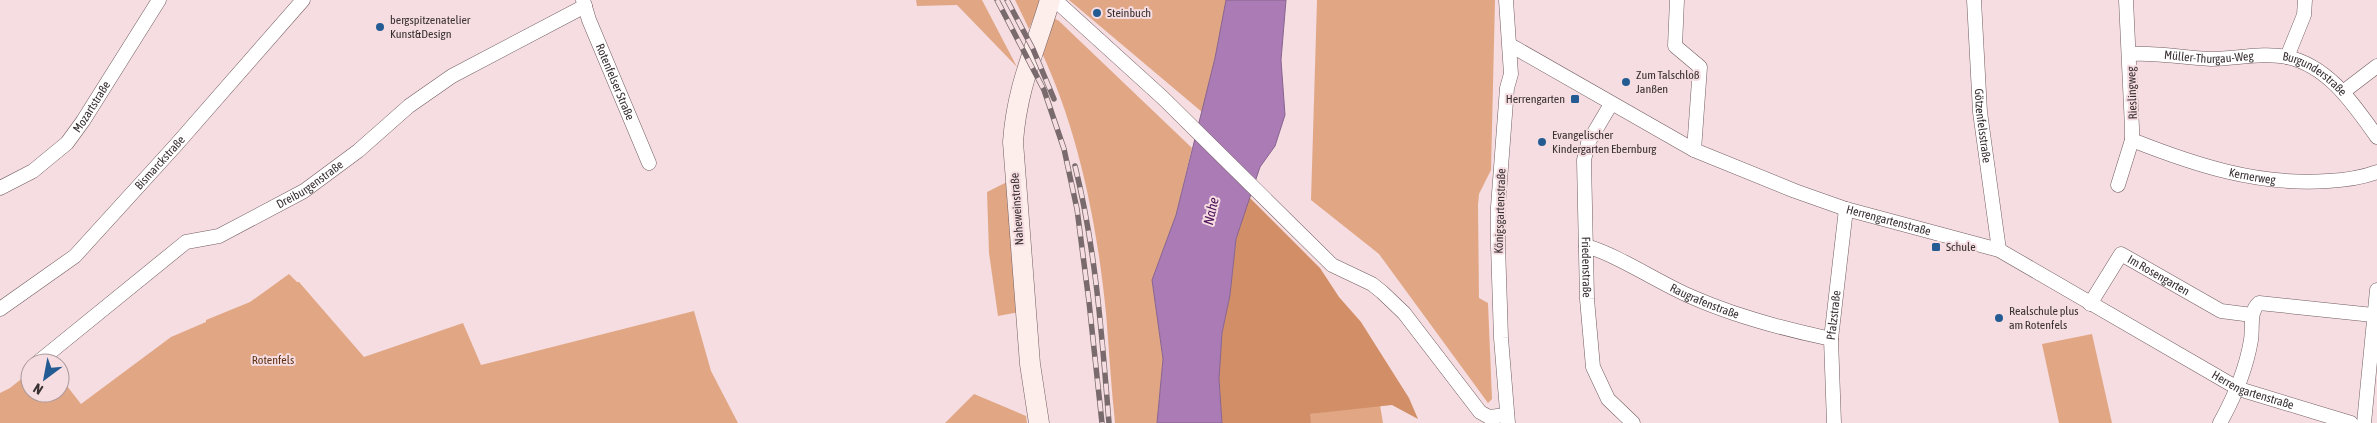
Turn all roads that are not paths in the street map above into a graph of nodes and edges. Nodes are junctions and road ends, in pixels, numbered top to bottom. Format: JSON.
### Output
{"nodes":[{"id":1,"x":158,"y":0,"type":"edge"},
{"id":2,"x":303,"y":0,"type":"edge"},
{"id":3,"x":1050,"y":0,"type":"edge"},
{"id":4,"x":1055,"y":0,"type":"edge"},
{"id":5,"x":1506,"y":0,"type":"edge"},
{"id":6,"x":1677,"y":0,"type":"edge"},
{"id":7,"x":1974,"y":0,"type":"edge"},
{"id":8,"x":1980,"y":0,"type":"edge"},
{"id":9,"x":2126,"y":0,"type":"edge"},
{"id":10,"x":2305,"y":0,"type":"edge"},
{"id":11,"x":584,"y":3,"type":"edge"},
{"id":12,"x":1510,"y":45,"type":"junction"},
{"id":13,"x":2130,"y":54,"type":"junction"},
{"id":14,"x":2287,"y":57,"type":"junction"},
{"id":15,"x":2377,"y":66,"type":"edge"},
{"id":16,"x":2343,"y":92,"type":"junction"},
{"id":17,"x":1611,"y":104,"type":"junction"},
{"id":18,"x":2377,"y":137,"type":"edge"},
{"id":19,"x":2132,"y":140,"type":"junction"},
{"id":20,"x":1694,"y":150,"type":"junction"},
{"id":21,"x":649,"y":163,"type":"dead end"},
{"id":22,"x":2377,"y":172,"type":"edge"},
{"id":23,"x":2118,"y":185,"type":"dead end"},
{"id":24,"x":0,"y":188,"type":"edge"},
{"id":25,"x":1846,"y":209,"type":"junction"},
{"id":26,"x":1586,"y":246,"type":"junction"},
{"id":27,"x":1999,"y":250,"type":"junction"},
{"id":28,"x":2377,"y":290,"type":"edge"},
{"id":29,"x":2090,"y":304,"type":"junction"},
{"id":30,"x":0,"y":309,"type":"edge"},
{"id":31,"x":2252,"y":315,"type":"junction"},
{"id":32,"x":2373,"y":315,"type":"junction"},
{"id":33,"x":1831,"y":339,"type":"junction"},
{"id":34,"x":49,"y":353,"type":"edge"},
{"id":35,"x":2239,"y":389,"type":"junction"},
{"id":36,"x":1508,"y":419,"type":"edge"},
{"id":37,"x":1039,"y":423,"type":"edge"},
{"id":38,"x":1633,"y":423,"type":"edge"},
{"id":39,"x":1834,"y":423,"type":"edge"},
{"id":40,"x":2220,"y":423,"type":"edge"},
{"id":41,"x":2351,"y":423,"type":"edge"},
{"id":42,"x":2364,"y":423,"type":"edge"}],
"edges":[{"from":1,"to":24,"type":"street","name":"Mozartstraße"},
{"from":2,"to":30,"type":"street","name":"Bismarckstraße"},
{"from":3,"to":37,"type":"main road","name":"Naheweinstraße"},
{"from":4,"to":36,"type":"street"},
{"from":5,"to":12,"type":"street","name":"Königsgartenstraße"},
{"from":6,"to":20,"type":"street"},
{"from":7,"to":8,"type":"street"},
{"from":7,"to":27,"type":"street","name":"Götzenfelsstraße"},
{"from":9,"to":13,"type":"street","name":"Rieslingweg"},
{"from":10,"to":14,"type":"street","name":"Burgunderstraße"},
{"from":11,"to":21,"type":"street","name":"Rotenfelser Straße"},
{"from":11,"to":34,"type":"street","name":"Dreiburgenstraße"},
{"from":12,"to":17,"type":"street","name":"Herrengartenstraße"},
{"from":12,"to":36,"type":"street","name":"Königsgartenstraße"},
{"from":13,"to":14,"type":"street","name":"Müller-Thurgau-Weg"},
{"from":13,"to":19,"type":"street","name":"Rieslingweg"},
{"from":14,"to":16,"type":"street","name":"Burgunderstraße"},
{"from":15,"to":16,"type":"street"},
{"from":16,"to":18,"type":"street","name":"Burgunderstraße"},
{"from":17,"to":20,"type":"street","name":"Herrengartenstraße"},
{"from":17,"to":26,"type":"street","name":"Friedenstraße"},
{"from":19,"to":22,"type":"street","name":"Kernerweg"},
{"from":19,"to":23,"type":"street","name":"Rieslingweg"},
{"from":20,"to":25,"type":"street","name":"Herrengartenstraße"},
{"from":25,"to":27,"type":"street","name":"Herrengartenstraße"},
{"from":25,"to":33,"type":"street","name":"Pfalzstraße"},
{"from":26,"to":33,"type":"street","name":"Raugrafenstraße"},
{"from":26,"to":38,"type":"street","name":"Friedenstraße"},
{"from":27,"to":29,"type":"street","name":"Herrengartenstraße"},
{"from":28,"to":32,"type":"street"},
{"from":29,"to":31,"type":"street","name":"Im Rosengarten"},
{"from":29,"to":35,"type":"street","name":"Herrengartenstraße"},
{"from":31,"to":32,"type":"street"},
{"from":31,"to":35,"type":"street"},
{"from":32,"to":42,"type":"street"},
{"from":33,"to":39,"type":"street","name":"Pfalzstraße"},
{"from":35,"to":40,"type":"street"},
{"from":35,"to":41,"type":"street","name":"Herrengartenstraße"}]}
